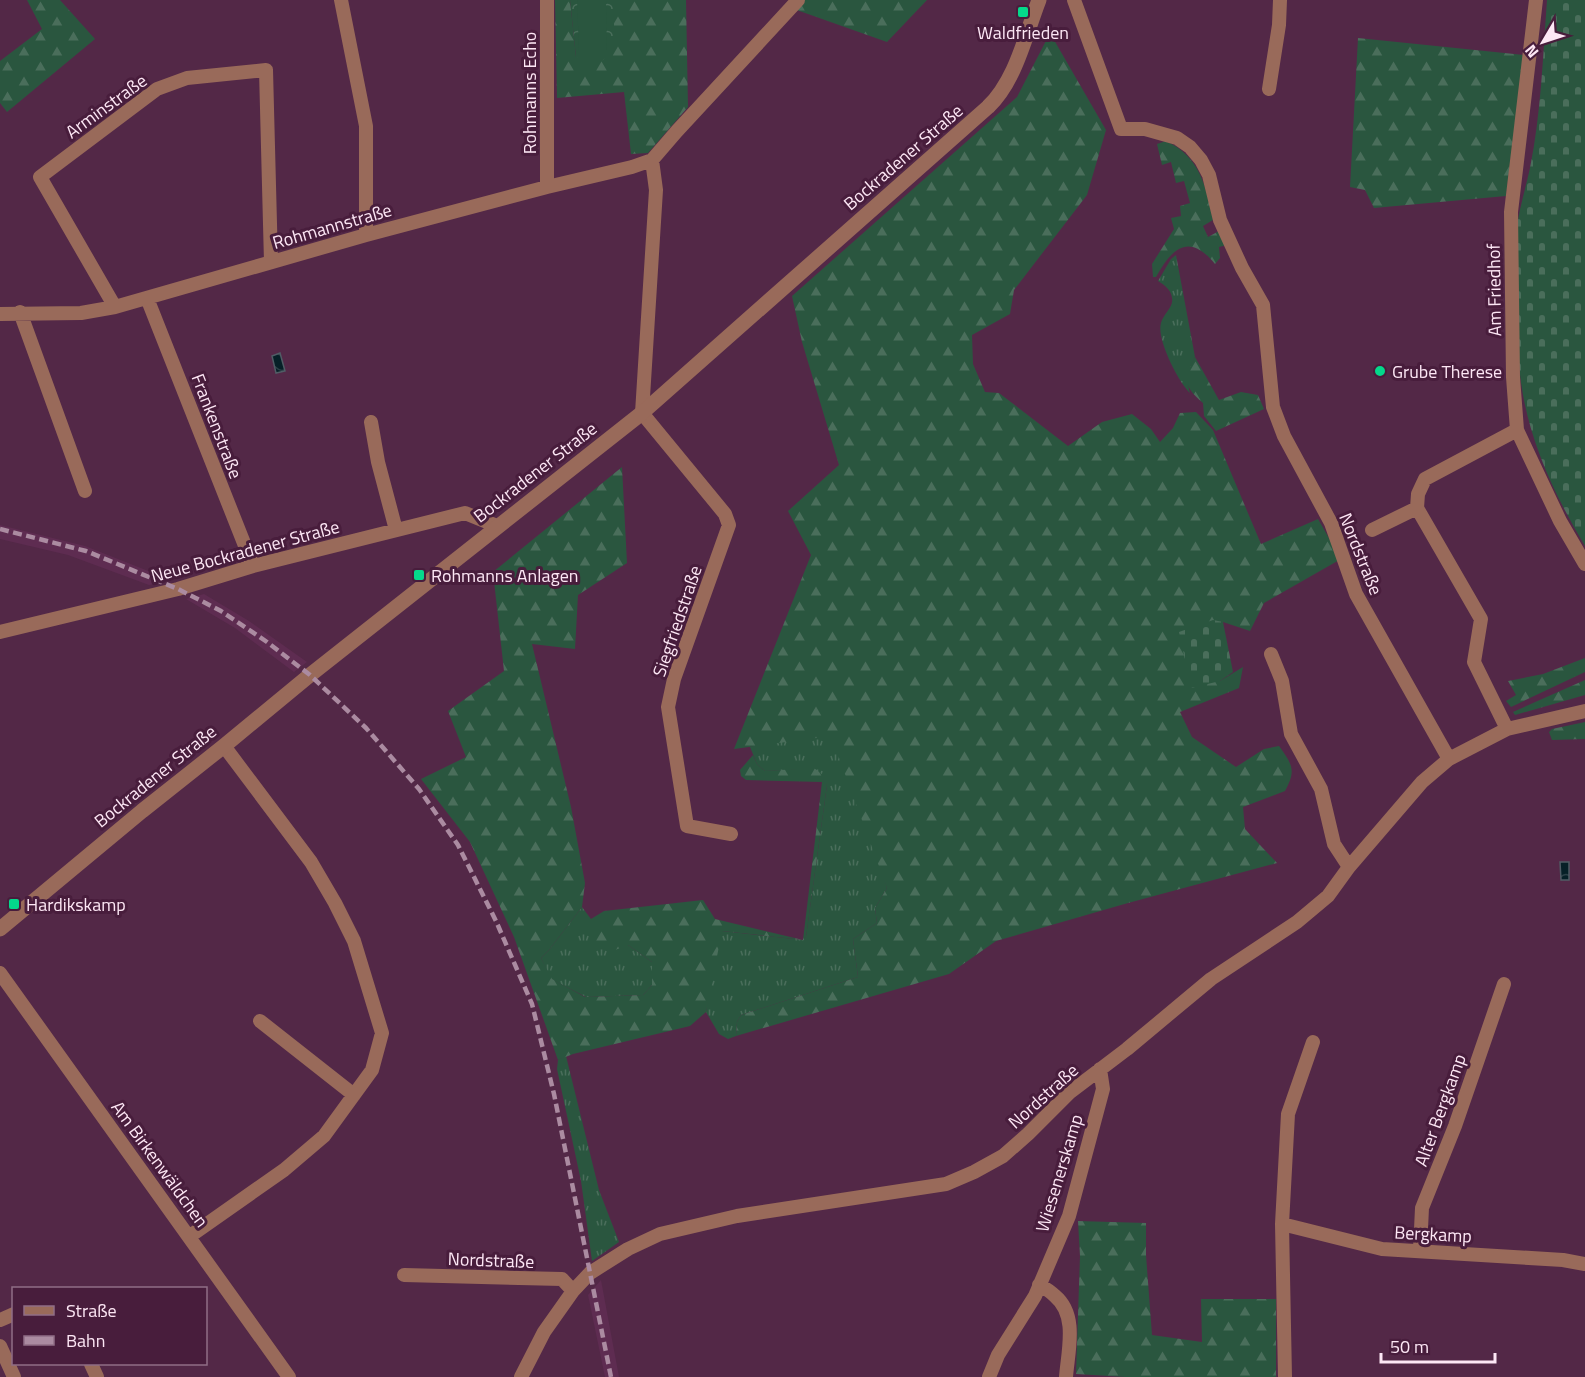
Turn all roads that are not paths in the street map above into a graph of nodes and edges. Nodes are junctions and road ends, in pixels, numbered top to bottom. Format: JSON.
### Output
{"nodes":[{"id":1,"x":340,"y":0,"type":"edge"},
{"id":2,"x":547,"y":0,"type":"edge"},
{"id":3,"x":798,"y":0,"type":"edge"},
{"id":4,"x":1039,"y":0,"type":"edge"},
{"id":5,"x":1074,"y":0,"type":"edge"},
{"id":6,"x":1280,"y":0,"type":"edge"},
{"id":7,"x":1536,"y":0,"type":"edge"},
{"id":8,"x":1269,"y":88,"type":"dead end"},
{"id":9,"x":652,"y":160,"type":"junction"},
{"id":10,"x":547,"y":187,"type":"junction"},
{"id":11,"x":366,"y":235,"type":"junction"},
{"id":12,"x":271,"y":262,"type":"junction"},
{"id":13,"x":147,"y":298,"type":"junction"},
{"id":14,"x":116,"y":307,"type":"junction"},
{"id":15,"x":20,"y":312,"type":"junction"},
{"id":16,"x":0,"y":314,"type":"edge"},
{"id":17,"x":642,"y":413,"type":"junction"},
{"id":18,"x":371,"y":422,"type":"dead end"},
{"id":19,"x":1517,"y":430,"type":"junction"},
{"id":20,"x":86,"y":491,"type":"dead end"},
{"id":21,"x":1417,"y":508,"type":"junction"},
{"id":22,"x":497,"y":526,"type":"junction"},
{"id":23,"x":396,"y":530,"type":"junction"},
{"id":24,"x":1372,"y":530,"type":"dead end"},
{"id":25,"x":1585,"y":564,"type":"edge"},
{"id":26,"x":253,"y":566,"type":"junction"},
{"id":27,"x":0,"y":632,"type":"edge"},
{"id":28,"x":1271,"y":654,"type":"dead end"},
{"id":29,"x":1585,"y":711,"type":"edge"},
{"id":30,"x":1507,"y":729,"type":"junction"},
{"id":31,"x":224,"y":746,"type":"junction"},
{"id":32,"x":1449,"y":759,"type":"junction"},
{"id":33,"x":731,"y":834,"type":"dead end"},
{"id":34,"x":1349,"y":867,"type":"junction"},
{"id":35,"x":0,"y":929,"type":"edge"},
{"id":36,"x":0,"y":973,"type":"edge"},
{"id":37,"x":1504,"y":984,"type":"dead end"},
{"id":38,"x":260,"y":1021,"type":"dead end"},
{"id":39,"x":1313,"y":1042,"type":"dead end"},
{"id":40,"x":1100,"y":1069,"type":"junction"},
{"id":41,"x":354,"y":1095,"type":"junction"},
{"id":42,"x":1282,"y":1224,"type":"junction"},
{"id":43,"x":190,"y":1236,"type":"junction"},
{"id":44,"x":1420,"y":1250,"type":"junction"},
{"id":45,"x":1585,"y":1264,"type":"edge"},
{"id":46,"x":404,"y":1275,"type":"dead end"},
{"id":47,"x":1039,"y":1285,"type":"junction"},
{"id":48,"x":573,"y":1291,"type":"junction"},
{"id":49,"x":0,"y":1346,"type":"edge"},
{"id":50,"x":14,"y":1377,"type":"edge"},
{"id":51,"x":289,"y":1377,"type":"edge"},
{"id":52,"x":521,"y":1377,"type":"edge"},
{"id":53,"x":989,"y":1377,"type":"edge"},
{"id":54,"x":1066,"y":1377,"type":"edge"},
{"id":55,"x":1285,"y":1377,"type":"edge"}],
"edges":[{"from":1,"to":11,"type":"street"},
{"from":2,"to":10,"type":"street","name":"Rohmanns Echo"},
{"from":3,"to":9,"type":"street"},
{"from":4,"to":17,"type":"street","name":"Bockradener Straße"},
{"from":5,"to":32,"type":"street","name":"Nordstraße"},
{"from":6,"to":8,"type":"street"},
{"from":7,"to":19,"type":"street","name":"Am Friedhof"},
{"from":9,"to":10,"type":"street","name":"Rohmannstraße"},
{"from":9,"to":17,"type":"street"},
{"from":10,"to":11,"type":"street","name":"Rohmannstraße"},
{"from":11,"to":12,"type":"street","name":"Rohmannstraße"},
{"from":12,"to":13,"type":"street","name":"Rohmannstraße"},
{"from":12,"to":14,"type":"street","name":"Arminstraße"},
{"from":13,"to":14,"type":"street","name":"Rohmannstraße"},
{"from":13,"to":26,"type":"street","name":"Frankenstraße"},
{"from":14,"to":15,"type":"street","name":"Rohmannstraße"},
{"from":15,"to":16,"type":"street","name":"Rohmannstraße"},
{"from":15,"to":20,"type":"street"},
{"from":17,"to":22,"type":"street","name":"Bockradener Straße"},
{"from":17,"to":33,"type":"street","name":"Siegfriedstraße"},
{"from":18,"to":23,"type":"street"},
{"from":19,"to":21,"type":"street"},
{"from":19,"to":25,"type":"street","name":"Am Friedhof"},
{"from":21,"to":24,"type":"street"},
{"from":21,"to":30,"type":"street"},
{"from":22,"to":23,"type":"street","name":"Neue Bockradener Straße"},
{"from":22,"to":31,"type":"street","name":"Bockradener Straße"},
{"from":23,"to":26,"type":"street","name":"Neue Bockradener Straße"},
{"from":26,"to":27,"type":"street","name":"Neue Bockradener Straße"},
{"from":28,"to":34,"type":"street"},
{"from":29,"to":30,"type":"street","name":"Nordstraße"},
{"from":30,"to":32,"type":"street","name":"Nordstraße"},
{"from":31,"to":35,"type":"street","name":"Bockradener Straße"},
{"from":31,"to":41,"type":"street"},
{"from":32,"to":34,"type":"street","name":"Nordstraße"},
{"from":34,"to":40,"type":"street","name":"Nordstraße"},
{"from":36,"to":43,"type":"street","name":"Am Birkenwäldchen"},
{"from":37,"to":44,"type":"street","name":"Alter Bergkamp"},
{"from":38,"to":41,"type":"street"},
{"from":39,"to":42,"type":"street"},
{"from":40,"to":47,"type":"street","name":"Wiesenerskamp"},
{"from":40,"to":48,"type":"street","name":"Nordstraße"},
{"from":41,"to":43,"type":"street"},
{"from":42,"to":44,"type":"street","name":"Bergkamp"},
{"from":42,"to":55,"type":"street"},
{"from":43,"to":51,"type":"street","name":"Am Birkenwäldchen"},
{"from":44,"to":45,"type":"street","name":"Bergkamp"},
{"from":46,"to":48,"type":"street","name":"Nordstraße"},
{"from":47,"to":53,"type":"street","name":"Wiesenerskamp"},
{"from":47,"to":54,"type":"street"},
{"from":48,"to":52,"type":"street","name":"Nordstraße"},
{"from":49,"to":50,"type":"street"}]}
